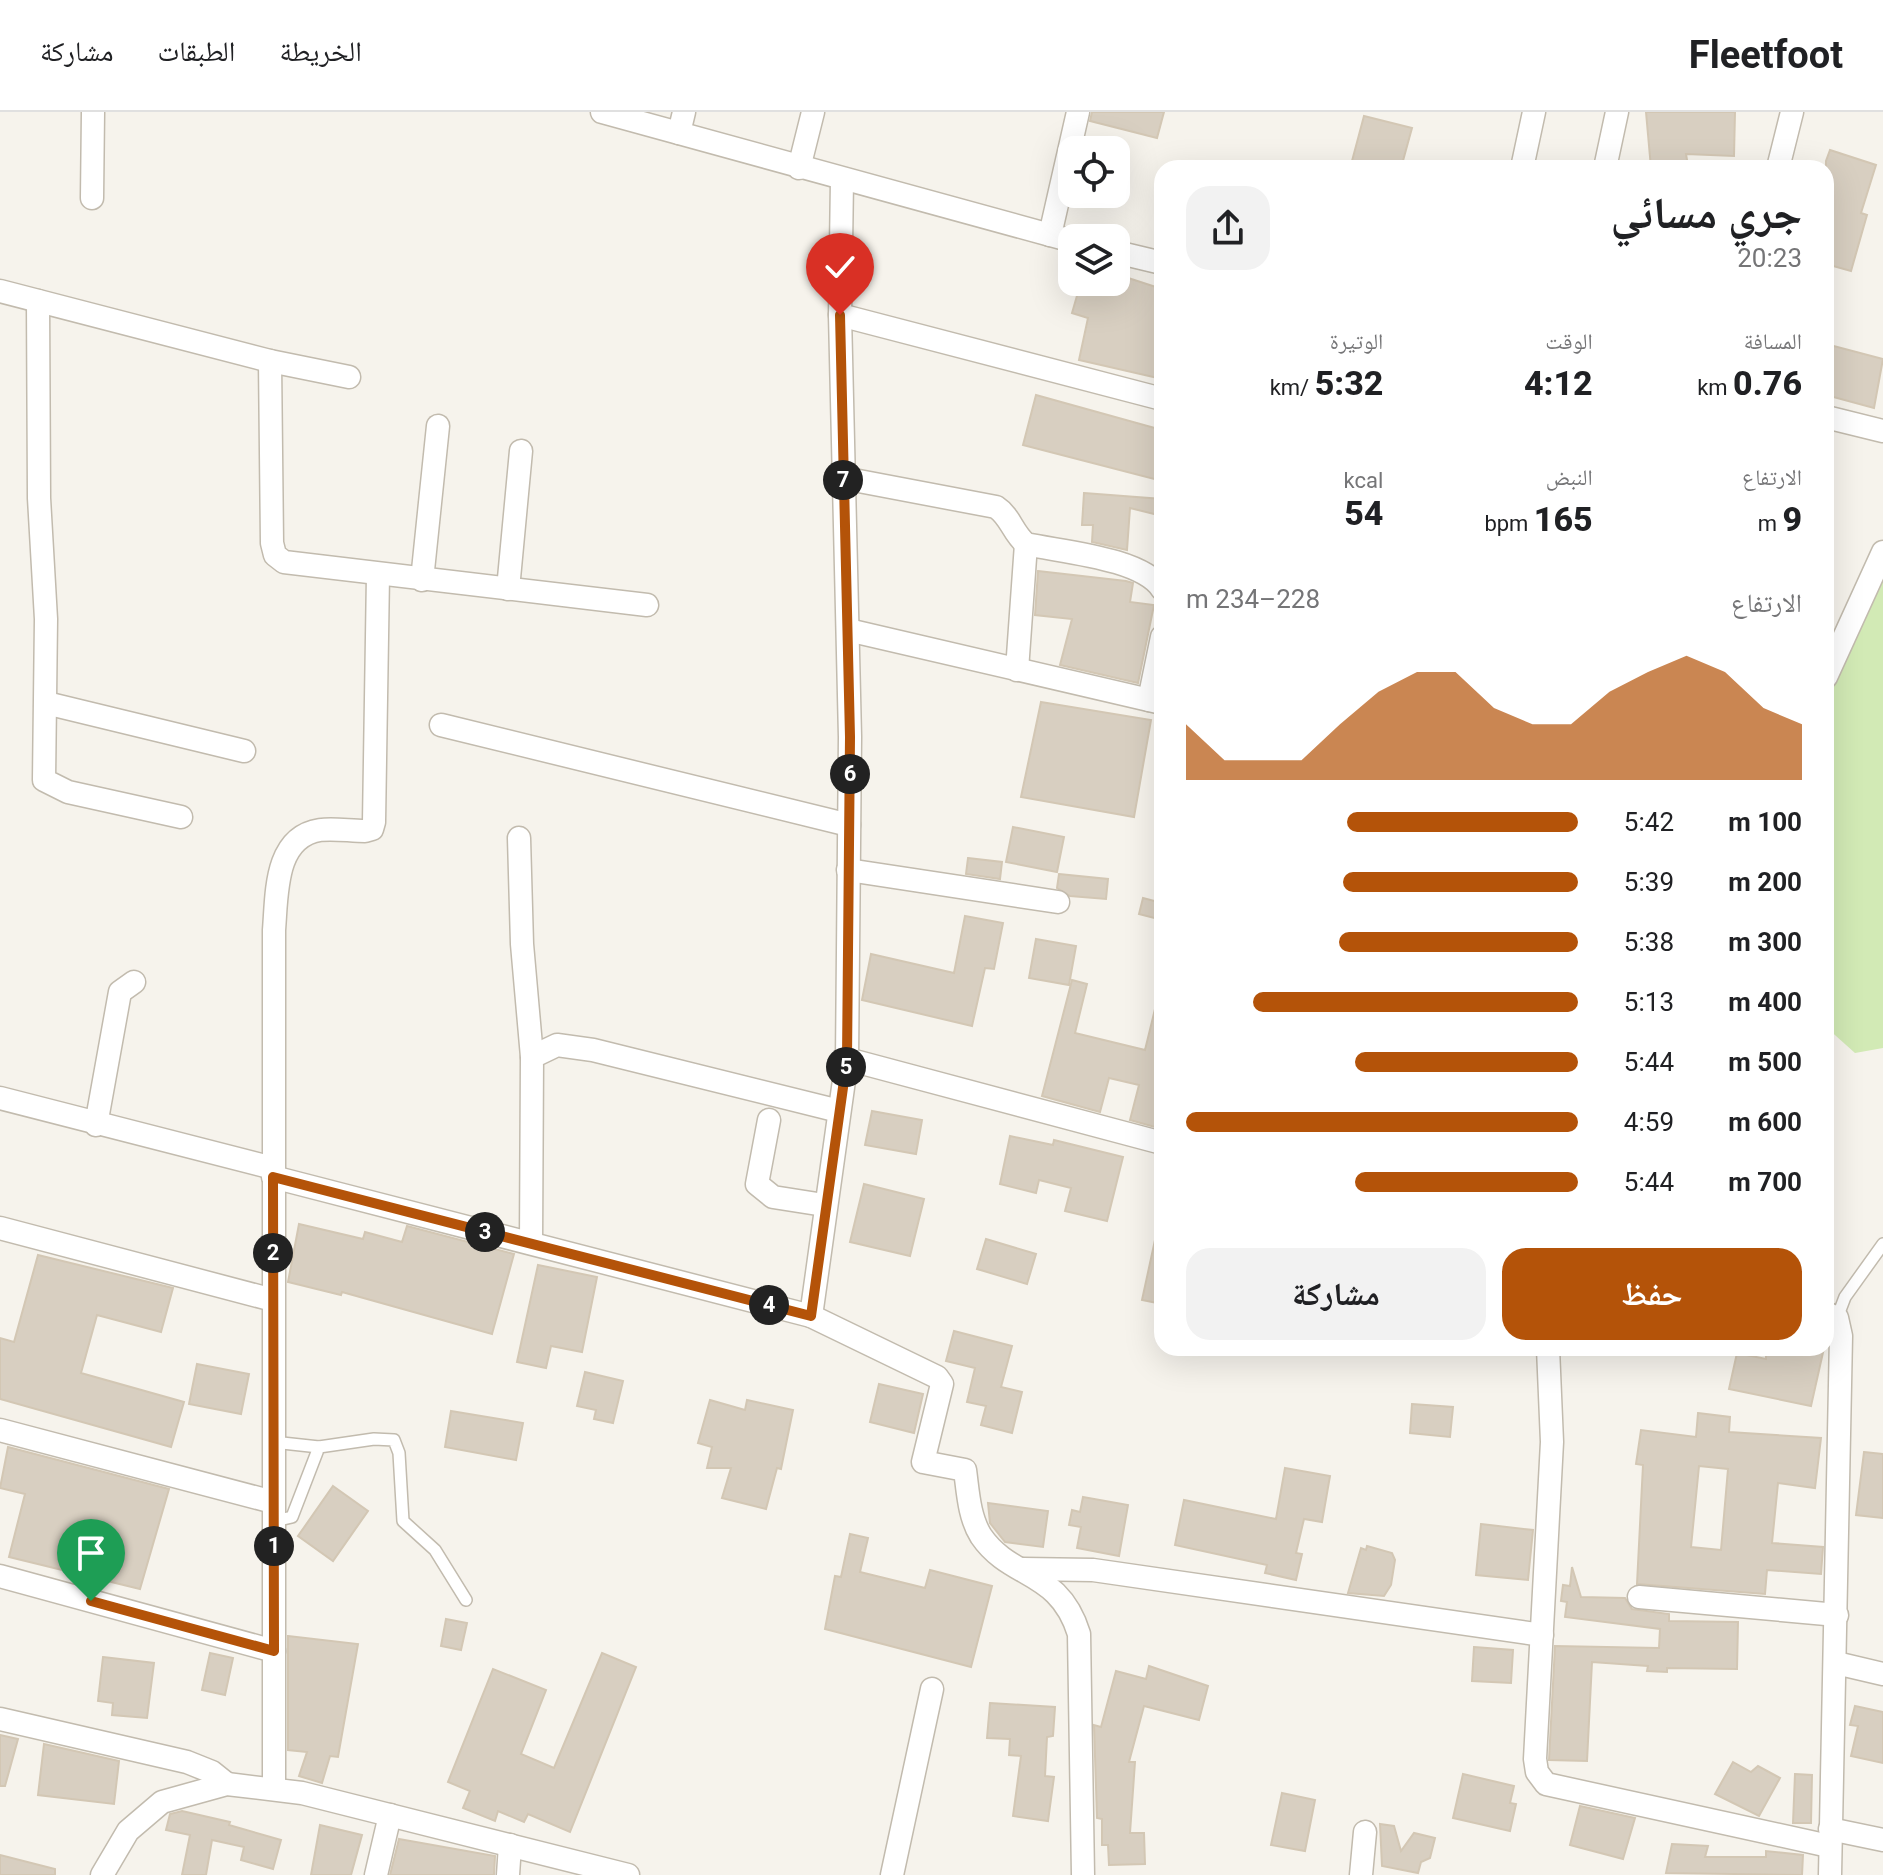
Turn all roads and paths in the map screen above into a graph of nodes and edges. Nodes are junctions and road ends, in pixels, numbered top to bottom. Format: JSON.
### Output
{"nodes":[{"id":1,"x":93,"y":112,"type":"edge"},
{"id":2,"x":602,"y":112,"type":"edge"},
{"id":3,"x":813,"y":112,"type":"edge"},
{"id":4,"x":1078,"y":112,"type":"edge"},
{"id":5,"x":1534,"y":112,"type":"edge"},
{"id":6,"x":1617,"y":112,"type":"edge"},
{"id":7,"x":1792,"y":112,"type":"edge"},
{"id":8,"x":681,"y":122,"type":"edge"},
{"id":9,"x":1524,"y":160,"type":"edge"},
{"id":10,"x":1607,"y":160,"type":"edge"},
{"id":11,"x":1780,"y":160,"type":"edge"},
{"id":12,"x":799,"y":168,"type":"junction"},
{"id":13,"x":842,"y":180,"type":"junction"},
{"id":14,"x":92,"y":198,"type":"dead end"},
{"id":15,"x":1063,"y":224,"type":"edge"},
{"id":16,"x":1058,"y":237,"type":"edge"},
{"id":17,"x":1130,"y":255,"type":"edge"},
{"id":18,"x":1154,"y":261,"type":"edge"},
{"id":19,"x":0,"y":291,"type":"edge"},
{"id":20,"x":38,"y":301,"type":"junction"},
{"id":21,"x":840,"y":315,"type":"junction"},
{"id":22,"x":270,"y":361,"type":"junction"},
{"id":23,"x":349,"y":377,"type":"dead end"},
{"id":24,"x":1154,"y":397,"type":"edge"},
{"id":25,"x":1834,"y":419,"type":"edge"},
{"id":26,"x":438,"y":426,"type":"dead end"},
{"id":27,"x":1883,"y":431,"type":"edge"},
{"id":28,"x":521,"y":451,"type":"dead end"},
{"id":29,"x":843,"y":478,"type":"junction"},
{"id":30,"x":1026,"y":544,"type":"junction"},
{"id":31,"x":1883,"y":552,"type":"edge"},
{"id":32,"x":378,"y":575,"type":"junction"},
{"id":33,"x":1154,"y":579,"type":"edge"},
{"id":34,"x":422,"y":580,"type":"junction"},
{"id":35,"x":508,"y":589,"type":"junction"},
{"id":36,"x":647,"y":605,"type":"dead end"},
{"id":37,"x":848,"y":630,"type":"junction"},
{"id":38,"x":1834,"y":659,"type":"edge"},
{"id":39,"x":1017,"y":670,"type":"junction"},
{"id":40,"x":1154,"y":702,"type":"edge"},
{"id":41,"x":46,"y":703,"type":"junction"},
{"id":42,"x":441,"y":725,"type":"dead end"},
{"id":43,"x":244,"y":751,"type":"dead end"},
{"id":44,"x":181,"y":817,"type":"dead end"},
{"id":45,"x":849,"y":825,"type":"junction"},
{"id":46,"x":519,"y":838,"type":"dead end"},
{"id":47,"x":848,"y":870,"type":"junction"},
{"id":48,"x":1058,"y":902,"type":"dead end"},
{"id":49,"x":134,"y":982,"type":"dead end"},
{"id":50,"x":532,"y":1057,"type":"junction"},
{"id":51,"x":847,"y":1059,"type":"junction"},
{"id":52,"x":0,"y":1098,"type":"edge"},
{"id":53,"x":839,"y":1111,"type":"junction"},
{"id":54,"x":769,"y":1120,"type":"dead end"},
{"id":55,"x":96,"y":1125,"type":"junction"},
{"id":56,"x":1154,"y":1141,"type":"edge"},
{"id":57,"x":273,"y":1173,"type":"junction"},
{"id":58,"x":824,"y":1205,"type":"junction"},
{"id":59,"x":0,"y":1228,"type":"edge"},
{"id":60,"x":531,"y":1243,"type":"junction"},
{"id":61,"x":1883,"y":1244,"type":"edge"},
{"id":62,"x":273,"y":1300,"type":"junction"},
{"id":63,"x":1834,"y":1313,"type":"edge"},
{"id":64,"x":811,"y":1316,"type":"junction"},
{"id":65,"x":1834,"y":1320,"type":"edge"},
{"id":66,"x":1548,"y":1356,"type":"edge"},
{"id":67,"x":0,"y":1430,"type":"edge"},
{"id":68,"x":273,"y":1442,"type":"junction"},
{"id":69,"x":319,"y":1447,"type":"junction"},
{"id":70,"x":274,"y":1512,"type":"junction"},
{"id":71,"x":1022,"y":1569,"type":"junction"},
{"id":72,"x":0,"y":1576,"type":"edge"},
{"id":73,"x":1639,"y":1597,"type":"dead end"},
{"id":74,"x":466,"y":1600,"type":"dead end"},
{"id":75,"x":1837,"y":1615,"type":"junction"},
{"id":76,"x":1542,"y":1635,"type":"junction"},
{"id":77,"x":274,"y":1651,"type":"junction"},
{"id":78,"x":1836,"y":1663,"type":"junction"},
{"id":79,"x":1883,"y":1674,"type":"edge"},
{"id":80,"x":932,"y":1689,"type":"dead end"},
{"id":81,"x":0,"y":1719,"type":"edge"},
{"id":82,"x":227,"y":1784,"type":"junction"},
{"id":83,"x":274,"y":1788,"type":"junction"},
{"id":84,"x":390,"y":1815,"type":"junction"},
{"id":85,"x":1365,"y":1832,"type":"dead end"},
{"id":86,"x":1830,"y":1837,"type":"junction"},
{"id":87,"x":1883,"y":1840,"type":"edge"},
{"id":88,"x":510,"y":1845,"type":"junction"},
{"id":89,"x":102,"y":1875,"type":"edge"},
{"id":90,"x":376,"y":1875,"type":"edge"},
{"id":91,"x":508,"y":1875,"type":"edge"},
{"id":92,"x":628,"y":1875,"type":"edge"},
{"id":93,"x":892,"y":1875,"type":"edge"},
{"id":94,"x":1083,"y":1875,"type":"edge"},
{"id":95,"x":1361,"y":1875,"type":"edge"},
{"id":96,"x":1830,"y":1875,"type":"edge"}],
"edges":[{"from":1,"to":14,"type":"street"},
{"from":2,"to":8,"type":"street"},
{"from":3,"to":12,"type":"street"},
{"from":4,"to":15,"type":"street"},
{"from":5,"to":9,"type":"street"},
{"from":6,"to":10,"type":"street"},
{"from":7,"to":11,"type":"street"},
{"from":8,"to":12,"type":"street"},
{"from":12,"to":13,"type":"street"},
{"from":13,"to":16,"type":"street"},
{"from":13,"to":21,"type":"street"},
{"from":17,"to":18,"type":"street"},
{"from":19,"to":20,"type":"street"},
{"from":20,"to":22,"type":"street"},
{"from":20,"to":41,"type":"street"},
{"from":21,"to":24,"type":"street"},
{"from":21,"to":29,"type":"street"},
{"from":22,"to":23,"type":"street"},
{"from":22,"to":32,"type":"street"},
{"from":25,"to":27,"type":"street"},
{"from":26,"to":34,"type":"street"},
{"from":28,"to":35,"type":"street"},
{"from":29,"to":30,"type":"street"},
{"from":29,"to":37,"type":"street"},
{"from":30,"to":33,"type":"street"},
{"from":30,"to":39,"type":"street"},
{"from":31,"to":38,"type":"street"},
{"from":32,"to":34,"type":"street"},
{"from":32,"to":57,"type":"street"},
{"from":34,"to":35,"type":"street"},
{"from":35,"to":36,"type":"street"},
{"from":37,"to":39,"type":"street"},
{"from":37,"to":45,"type":"street"},
{"from":39,"to":40,"type":"street"},
{"from":41,"to":43,"type":"street"},
{"from":41,"to":44,"type":"street"},
{"from":42,"to":45,"type":"street"},
{"from":45,"to":47,"type":"street"},
{"from":46,"to":50,"type":"street"},
{"from":47,"to":48,"type":"street"},
{"from":47,"to":51,"type":"street"},
{"from":49,"to":55,"type":"street"},
{"from":50,"to":53,"type":"street"},
{"from":50,"to":60,"type":"street"},
{"from":51,"to":53,"type":"street"},
{"from":51,"to":56,"type":"street"},
{"from":52,"to":55,"type":"street"},
{"from":53,"to":58,"type":"street"},
{"from":54,"to":58,"type":"street"},
{"from":55,"to":57,"type":"street"},
{"from":57,"to":60,"type":"street"},
{"from":57,"to":62,"type":"street"},
{"from":58,"to":64,"type":"street"},
{"from":59,"to":62,"type":"street"},
{"from":60,"to":64,"type":"street"},
{"from":61,"to":63,"type":"lane"},
{"from":62,"to":68,"type":"street"},
{"from":64,"to":71,"type":"street"},
{"from":65,"to":75,"type":"street"},
{"from":66,"to":76,"type":"street"},
{"from":67,"to":70,"type":"street"},
{"from":68,"to":69,"type":"lane"},
{"from":68,"to":70,"type":"street"},
{"from":69,"to":70,"type":"lane"},
{"from":69,"to":74,"type":"lane"},
{"from":70,"to":77,"type":"street"},
{"from":71,"to":76,"type":"street"},
{"from":71,"to":94,"type":"street"},
{"from":72,"to":77,"type":"street"},
{"from":73,"to":75,"type":"street"},
{"from":75,"to":78,"type":"street"},
{"from":76,"to":86,"type":"street"},
{"from":77,"to":83,"type":"street"},
{"from":78,"to":79,"type":"street"},
{"from":78,"to":86,"type":"street"},
{"from":80,"to":93,"type":"street"},
{"from":81,"to":82,"type":"street"},
{"from":82,"to":83,"type":"street"},
{"from":82,"to":89,"type":"street"},
{"from":83,"to":84,"type":"street"},
{"from":84,"to":88,"type":"street"},
{"from":84,"to":90,"type":"street"},
{"from":85,"to":95,"type":"street"},
{"from":86,"to":87,"type":"street"},
{"from":86,"to":96,"type":"street"},
{"from":88,"to":91,"type":"street"},
{"from":88,"to":92,"type":"street"}]}
